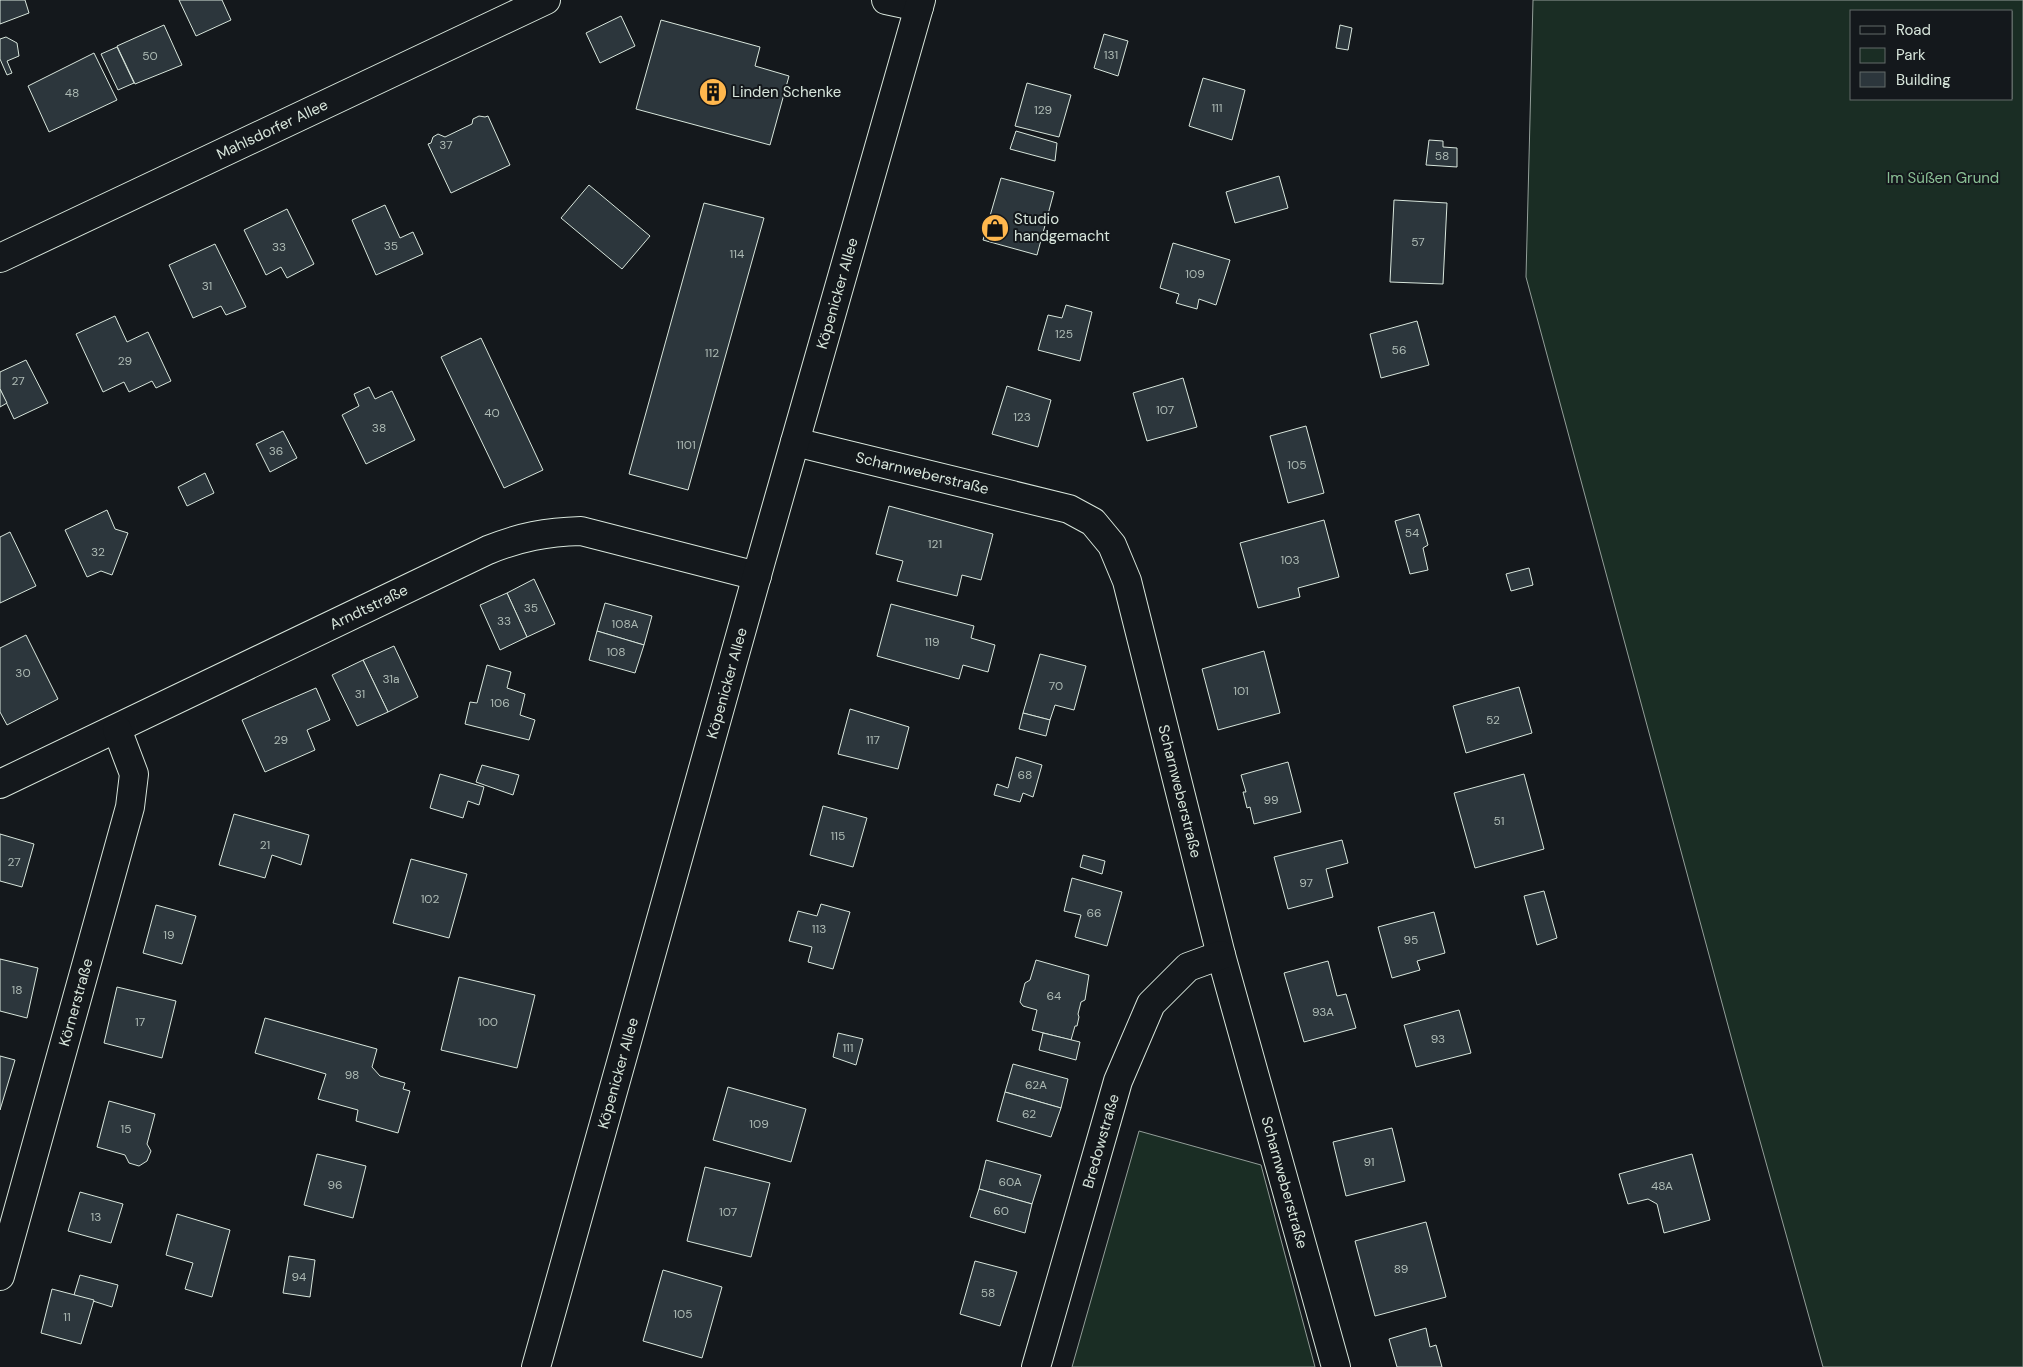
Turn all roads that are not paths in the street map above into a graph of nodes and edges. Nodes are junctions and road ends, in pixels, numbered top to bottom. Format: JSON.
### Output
{"nodes":[{"id":1,"x":546,"y":0,"type":"edge"},
{"id":2,"x":886,"y":0,"type":"edge"},
{"id":3,"x":920,"y":4,"type":"edge"},
{"id":4,"x":0,"y":258,"type":"edge"},
{"id":5,"x":795,"y":442,"type":"junction"},
{"id":6,"x":757,"y":576,"type":"junction"},
{"id":7,"x":117,"y":729,"type":"junction"},
{"id":8,"x":0,"y":784,"type":"edge"},
{"id":9,"x":1221,"y":954,"type":"junction"},
{"id":10,"x":0,"y":1276,"type":"edge"},
{"id":11,"x":536,"y":1367,"type":"edge"},
{"id":12,"x":1036,"y":1367,"type":"edge"},
{"id":13,"x":1336,"y":1367,"type":"edge"}],
"edges":[{"from":1,"to":4,"type":"street","name":"Mahlsdorfer Allee"},
{"from":2,"to":3,"type":"street"},
{"from":3,"to":5,"type":"street","name":"Köpenicker Allee"},
{"from":5,"to":6,"type":"street","name":"Köpenicker Allee"},
{"from":5,"to":9,"type":"street","name":"Scharnweberstraße"},
{"from":6,"to":7,"type":"street","name":"Arndtstraße"},
{"from":6,"to":11,"type":"street","name":"Köpenicker Allee"},
{"from":7,"to":8,"type":"street","name":"Arndtstraße"},
{"from":7,"to":10,"type":"street","name":"Körnerstraße"},
{"from":9,"to":12,"type":"street","name":"Bredowstraße"},
{"from":9,"to":13,"type":"street","name":"Scharnweberstraße"}]}
